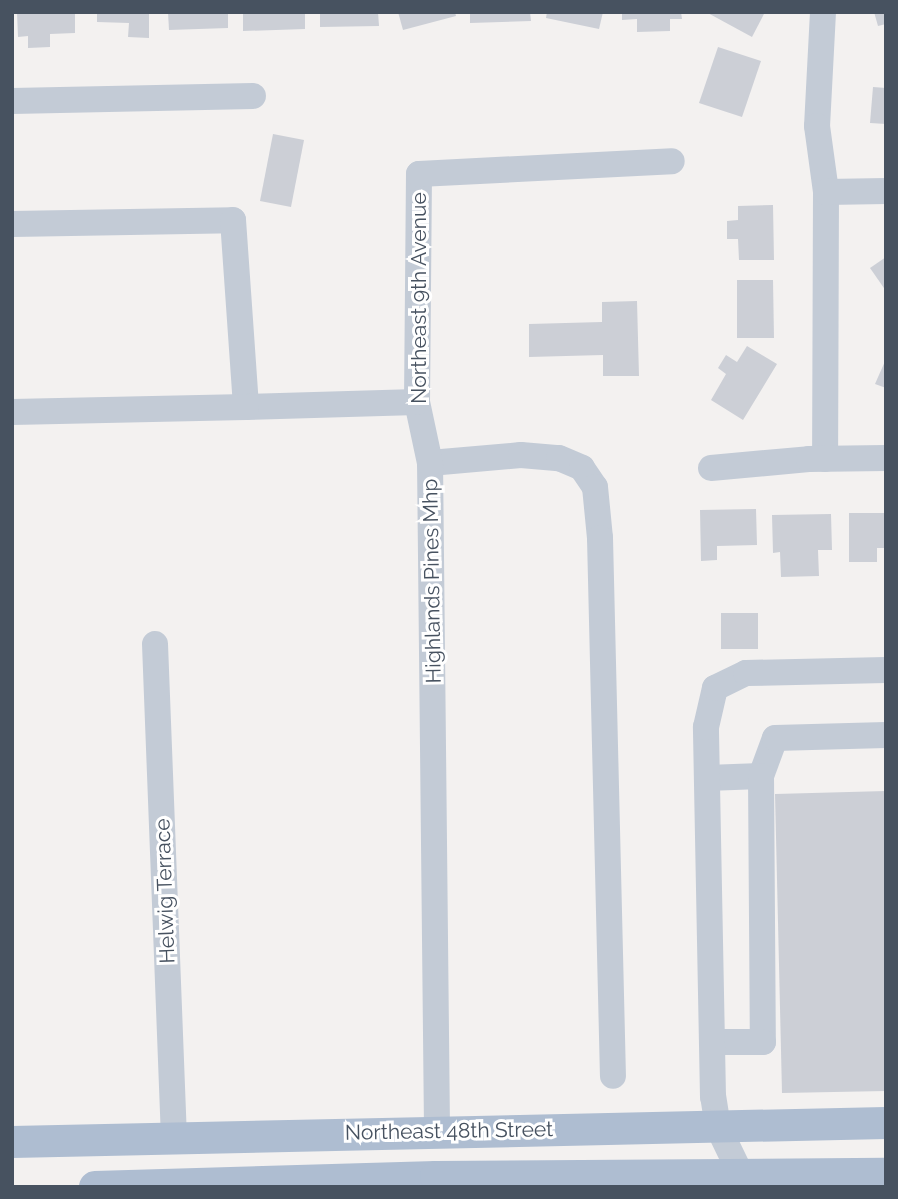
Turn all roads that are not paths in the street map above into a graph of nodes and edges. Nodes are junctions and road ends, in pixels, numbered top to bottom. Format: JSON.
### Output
{"nodes":[{"id":1,"x":822,"y":12,"type":"edge"},
{"id":2,"x":253,"y":96,"type":"dead end"},
{"id":3,"x":12,"y":101,"type":"edge"},
{"id":4,"x":672,"y":162,"type":"dead end"},
{"id":5,"x":886,"y":191,"type":"edge"},
{"id":6,"x":826,"y":192,"type":"junction"},
{"id":7,"x":12,"y":224,"type":"edge"},
{"id":8,"x":417,"y":402,"type":"junction"},
{"id":9,"x":246,"y":407,"type":"junction"},
{"id":10,"x":12,"y":412,"type":"edge"},
{"id":11,"x":886,"y":458,"type":"edge"},
{"id":12,"x":825,"y":459,"type":"junction"},
{"id":13,"x":430,"y":463,"type":"junction"},
{"id":14,"x":711,"y":468,"type":"dead end"},
{"id":15,"x":155,"y":645,"type":"dead end"},
{"id":16,"x":886,"y":670,"type":"edge"},
{"id":17,"x":886,"y":735,"type":"edge"},
{"id":18,"x":761,"y":776,"type":"junction"},
{"id":19,"x":707,"y":778,"type":"junction"},
{"id":20,"x":712,"y":1042,"type":"junction"},
{"id":21,"x":613,"y":1076,"type":"dead end"},
{"id":22,"x":886,"y":1123,"type":"edge"},
{"id":23,"x":718,"y":1127,"type":"junction"},
{"id":24,"x":438,"y":1129,"type":"junction"},
{"id":25,"x":501,"y":1129,"type":"junction"},
{"id":26,"x":174,"y":1138,"type":"junction"},
{"id":27,"x":12,"y":1142,"type":"edge"},
{"id":28,"x":867,"y":1179,"type":"edge"},
{"id":29,"x":651,"y":1181,"type":"edge"},
{"id":30,"x":746,"y":1181,"type":"edge"},
{"id":31,"x":437,"y":1182,"type":"edge"},
{"id":32,"x":320,"y":1184,"type":"edge"},
{"id":33,"x":219,"y":1185,"type":"edge"},
{"id":34,"x":95,"y":1187,"type":"edge"}],
"edges":[{"from":1,"to":6,"type":"street"},
{"from":2,"to":3,"type":"street"},
{"from":4,"to":8,"type":"street","name":"Northeast 9th Avenue"},
{"from":5,"to":6,"type":"street"},
{"from":6,"to":12,"type":"street"},
{"from":7,"to":9,"type":"street"},
{"from":8,"to":9,"type":"street"},
{"from":8,"to":13,"type":"street","name":"Northeast 9th Avenue"},
{"from":9,"to":10,"type":"street"},
{"from":11,"to":12,"type":"street"},
{"from":12,"to":14,"type":"street"},
{"from":13,"to":21,"type":"street","name":"Highlands Pines Mhp"},
{"from":13,"to":24,"type":"street","name":"Highlands Pines Mhp"},
{"from":15,"to":26,"type":"street","name":"Helwig Terrace"},
{"from":16,"to":19,"type":"street"},
{"from":17,"to":18,"type":"street"},
{"from":18,"to":19,"type":"street"},
{"from":18,"to":20,"type":"street"},
{"from":19,"to":20,"type":"street"},
{"from":20,"to":23,"type":"street"},
{"from":22,"to":23,"type":"main road","name":"Northeast 48th Street"},
{"from":23,"to":25,"type":"main road","name":"Northeast 48th Street"},
{"from":23,"to":30,"type":"street"},
{"from":24,"to":25,"type":"main road","name":"Northeast 48th Street"},
{"from":24,"to":26,"type":"main road","name":"Northeast 48th Street"},
{"from":25,"to":33,"type":"main road"},
{"from":26,"to":27,"type":"main road","name":"Northeast 48th Street"},
{"from":28,"to":30,"type":"main road"},
{"from":29,"to":30,"type":"main road"},
{"from":29,"to":31,"type":"main road"},
{"from":31,"to":32,"type":"main road"},
{"from":32,"to":33,"type":"main road"},
{"from":33,"to":34,"type":"main road"}]}
